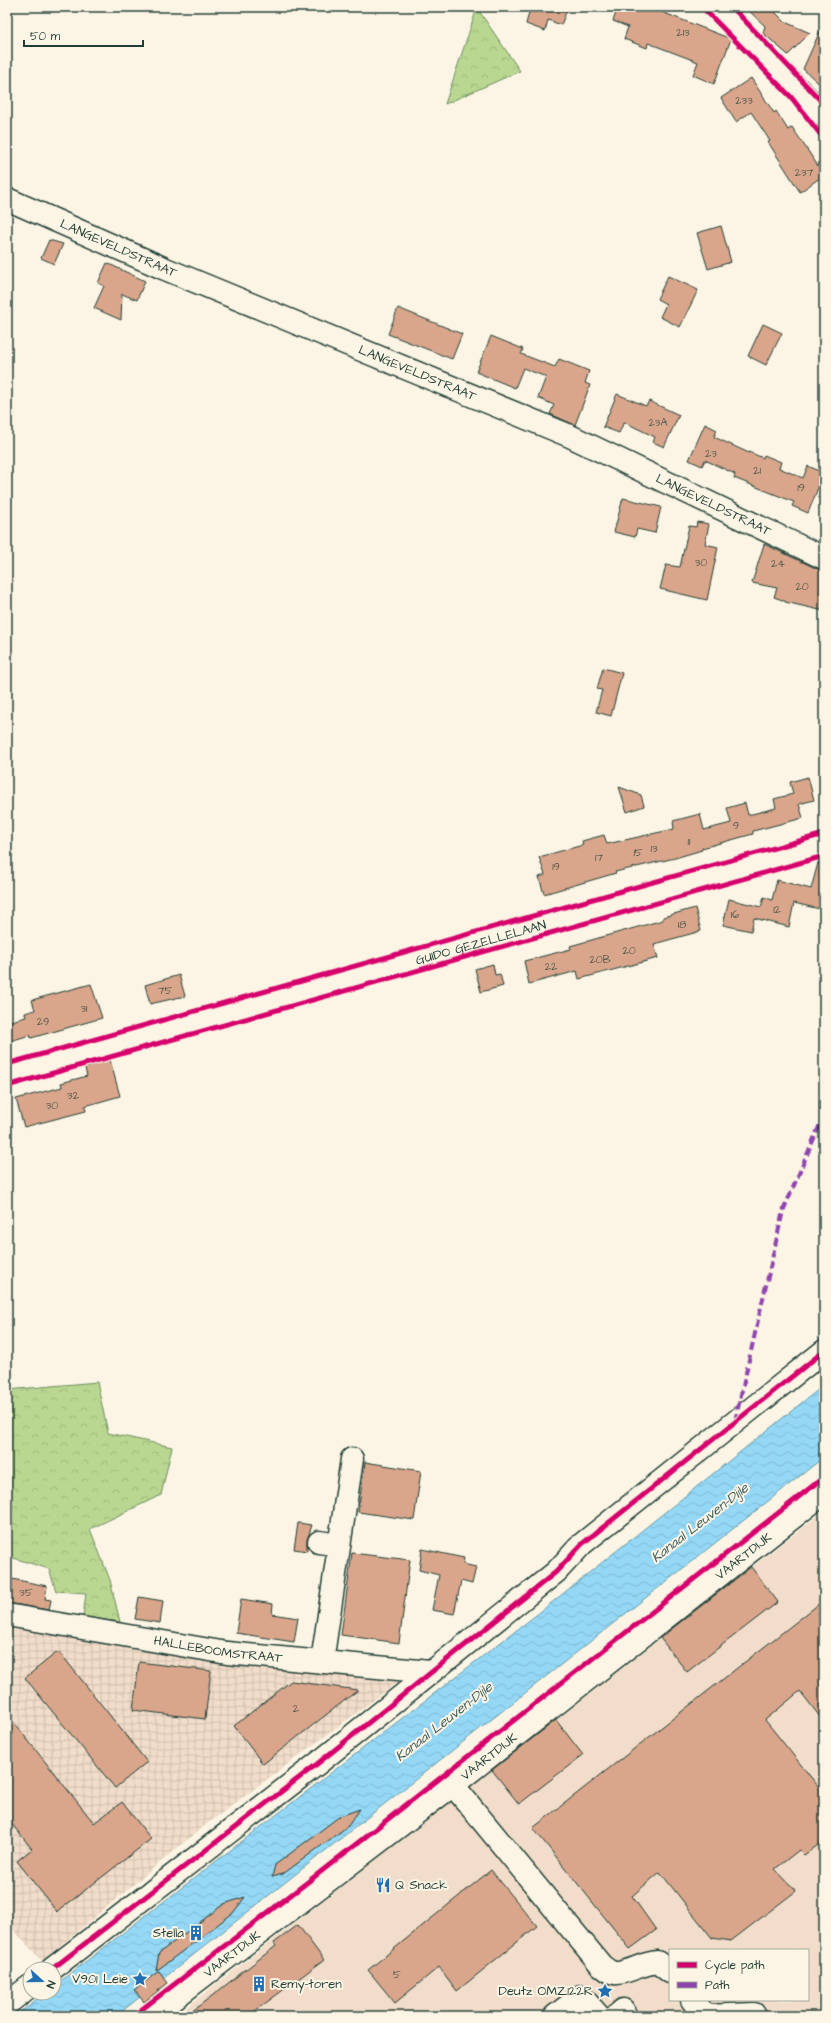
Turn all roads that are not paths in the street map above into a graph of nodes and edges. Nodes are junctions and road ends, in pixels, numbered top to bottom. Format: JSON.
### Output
{"nodes":[{"id":1,"x":717,"y":7,"type":"edge"},
{"id":2,"x":824,"y":115,"type":"edge"},
{"id":3,"x":7,"y":199,"type":"edge"},
{"id":4,"x":824,"y":558,"type":"edge"},
{"id":5,"x":824,"y":844,"type":"edge"},
{"id":6,"x":7,"y":1075,"type":"edge"},
{"id":7,"x":824,"y":1351,"type":"edge"},
{"id":8,"x":352,"y":1459,"type":"dead end"},
{"id":9,"x":824,"y":1493,"type":"edge"},
{"id":10,"x":7,"y":1615,"type":"edge"},
{"id":11,"x":322,"y":1662,"type":"junction"},
{"id":12,"x":430,"y":1672,"type":"junction"},
{"id":13,"x":453,"y":1785,"type":"junction"},
{"id":14,"x":62,"y":1961,"type":"edge"},
{"id":15,"x":669,"y":1971,"type":"edge"},
{"id":16,"x":22,"y":1992,"type":"edge"},
{"id":17,"x":693,"y":2001,"type":"edge"},
{"id":18,"x":7,"y":2004,"type":"edge"},
{"id":19,"x":150,"y":2016,"type":"edge"},
{"id":20,"x":555,"y":2016,"type":"edge"},
{"id":21,"x":599,"y":2016,"type":"edge"},
{"id":22,"x":616,"y":2016,"type":"edge"},
{"id":23,"x":627,"y":2016,"type":"edge"},
{"id":24,"x":755,"y":2016,"type":"edge"}],
"edges":[{"from":1,"to":2,"type":"street"},
{"from":3,"to":4,"type":"street","name":"LANGEVELDSTRAAT"},
{"from":5,"to":6,"type":"street","name":"GUIDO GEZELLELAAN"},
{"from":7,"to":12,"type":"street"},
{"from":8,"to":11,"type":"street"},
{"from":9,"to":13,"type":"street","name":"VAARTDIJK"},
{"from":10,"to":11,"type":"street","name":"HALLEBOOMSTRAAT"},
{"from":11,"to":12,"type":"street","name":"HALLEBOOMSTRAAT"},
{"from":12,"to":14,"type":"street"},
{"from":13,"to":15,"type":"street"},
{"from":13,"to":19,"type":"street","name":"VAARTDIJK"},
{"from":16,"to":18,"type":"street"},
{"from":17,"to":24,"type":"street"},
{"from":20,"to":21,"type":"street"},
{"from":22,"to":23,"type":"street"}]}
